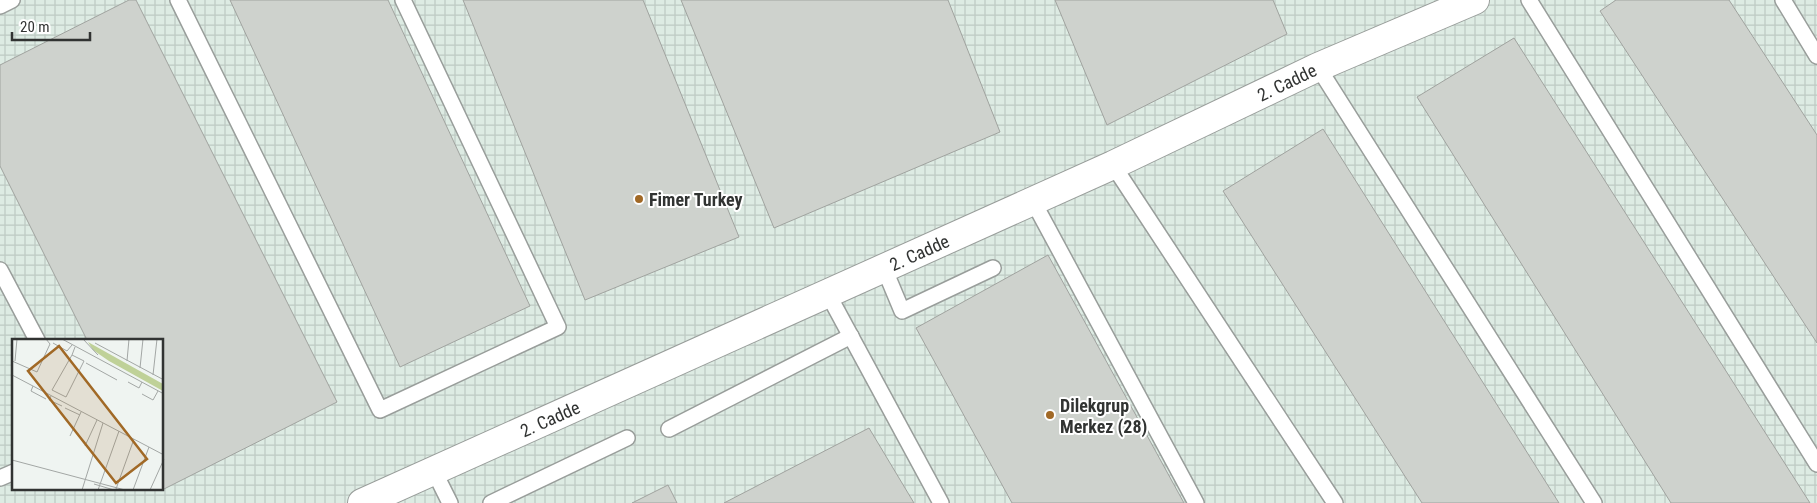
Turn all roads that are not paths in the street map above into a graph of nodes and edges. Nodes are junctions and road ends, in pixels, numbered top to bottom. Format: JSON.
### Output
{"nodes":[{"id":1,"x":12,"y":0,"type":"edge"},
{"id":2,"x":178,"y":0,"type":"edge"},
{"id":3,"x":403,"y":0,"type":"edge"},
{"id":4,"x":1475,"y":0,"type":"edge"},
{"id":5,"x":1528,"y":0,"type":"edge"},
{"id":6,"x":1783,"y":0,"type":"edge"},
{"id":7,"x":0,"y":6,"type":"edge"},
{"id":8,"x":1817,"y":56,"type":"edge"},
{"id":9,"x":1318,"y":68,"type":"junction"},
{"id":10,"x":1113,"y":164,"type":"junction"},
{"id":11,"x":1033,"y":201,"type":"junction"},
{"id":12,"x":884,"y":268,"type":"junction"},
{"id":13,"x":993,"y":268,"type":"dead end"},
{"id":14,"x":0,"y":270,"type":"edge"},
{"id":15,"x":828,"y":294,"type":"junction"},
{"id":16,"x":851,"y":336,"type":"junction"},
{"id":17,"x":35,"y":339,"type":"edge"},
{"id":18,"x":669,"y":429,"type":"dead end"},
{"id":19,"x":628,"y":438,"type":"dead end"},
{"id":20,"x":1817,"y":464,"type":"edge"},
{"id":21,"x":434,"y":471,"type":"junction"},
{"id":22,"x":12,"y":473,"type":"edge"},
{"id":23,"x":0,"y":478,"type":"edge"},
{"id":24,"x":362,"y":503,"type":"edge"},
{"id":25,"x":450,"y":503,"type":"edge"},
{"id":26,"x":491,"y":503,"type":"edge"},
{"id":27,"x":941,"y":503,"type":"edge"},
{"id":28,"x":1196,"y":503,"type":"edge"},
{"id":29,"x":1335,"y":503,"type":"edge"},
{"id":30,"x":1594,"y":503,"type":"edge"}],
"edges":[{"from":1,"to":7,"type":"lane"},
{"from":2,"to":3,"type":"lane"},
{"from":4,"to":9,"type":"street","name":"2. Cadde"},
{"from":5,"to":20,"type":"lane"},
{"from":6,"to":8,"type":"lane"},
{"from":9,"to":10,"type":"street","name":"2. Cadde"},
{"from":9,"to":30,"type":"lane"},
{"from":10,"to":11,"type":"street","name":"2. Cadde"},
{"from":10,"to":29,"type":"lane"},
{"from":11,"to":12,"type":"street","name":"2. Cadde"},
{"from":11,"to":28,"type":"lane"},
{"from":12,"to":13,"type":"lane"},
{"from":12,"to":15,"type":"street","name":"2. Cadde"},
{"from":14,"to":17,"type":"lane"},
{"from":15,"to":16,"type":"lane"},
{"from":15,"to":21,"type":"street","name":"2. Cadde"},
{"from":16,"to":18,"type":"lane"},
{"from":16,"to":27,"type":"lane"},
{"from":19,"to":26,"type":"lane"},
{"from":21,"to":24,"type":"street","name":"2. Cadde"},
{"from":21,"to":25,"type":"lane"},
{"from":22,"to":23,"type":"lane"}]}
